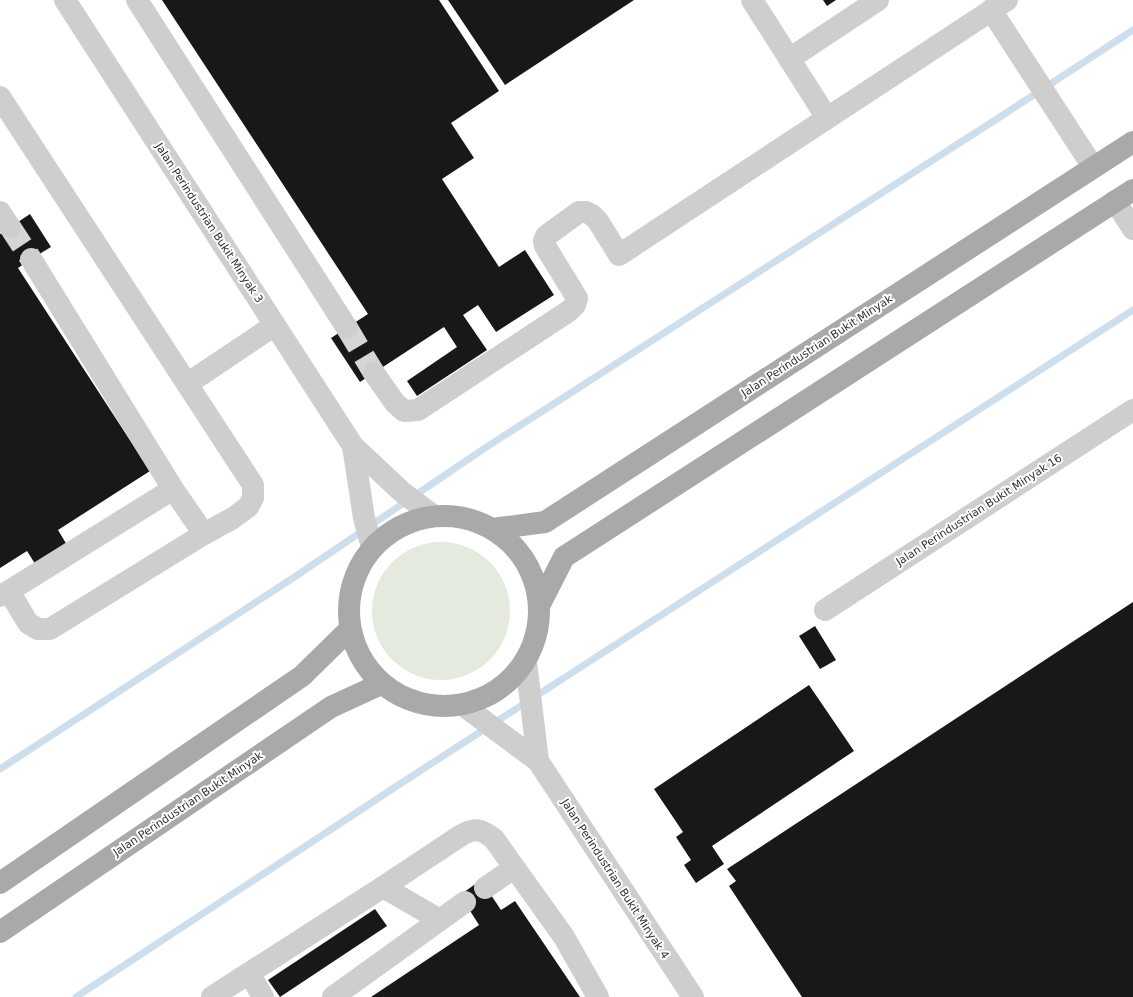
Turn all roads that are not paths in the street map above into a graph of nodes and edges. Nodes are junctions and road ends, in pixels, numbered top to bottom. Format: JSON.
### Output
{"nodes":[{"id":1,"x":65,"y":0,"type":"edge"},
{"id":2,"x":137,"y":0,"type":"edge"},
{"id":3,"x":752,"y":0,"type":"edge"},
{"id":4,"x":878,"y":0,"type":"edge"},
{"id":5,"x":999,"y":5,"type":"edge"},
{"id":6,"x":789,"y":59,"type":"junction"},
{"id":7,"x":0,"y":97,"type":"edge"},
{"id":8,"x":827,"y":118,"type":"junction"},
{"id":9,"x":1133,"y":142,"type":"edge"},
{"id":10,"x":1094,"y":167,"type":"junction"},
{"id":11,"x":1124,"y":196,"type":"edge"},
{"id":12,"x":1133,"y":228,"type":"edge"},
{"id":13,"x":31,"y":259,"type":"tunnel mouth"},
{"id":14,"x":275,"y":325,"type":"junction"},
{"id":15,"x":347,"y":328,"type":"tunnel mouth"},
{"id":16,"x":374,"y":373,"type":"tunnel mouth"},
{"id":17,"x":187,"y":384,"type":"junction"},
{"id":18,"x":1133,"y":410,"type":"edge"},
{"id":19,"x":353,"y":446,"type":"junction"},
{"id":20,"x":173,"y":489,"type":"junction"},
{"id":21,"x":418,"y":504,"type":"junction"},
{"id":22,"x":493,"y":529,"type":"junction"},
{"id":23,"x":204,"y":534,"type":"junction"},
{"id":24,"x":369,"y":534,"type":"junction"},
{"id":25,"x":4,"y":593,"type":"edge"},
{"id":26,"x":540,"y":604,"type":"junction"},
{"id":27,"x":825,"y":610,"type":"dead end"},
{"id":28,"x":350,"y":629,"type":"junction"},
{"id":29,"x":526,"y":662,"type":"junction"},
{"id":30,"x":381,"y":684,"type":"junction"},
{"id":31,"x":464,"y":706,"type":"junction"},
{"id":32,"x":538,"y":761,"type":"junction"},
{"id":33,"x":514,"y":868,"type":"junction"},
{"id":34,"x":0,"y":883,"type":"edge"},
{"id":35,"x":383,"y":887,"type":"junction"},
{"id":36,"x":485,"y":888,"type":"dead end"},
{"id":37,"x":465,"y":902,"type":"dead end"},
{"id":38,"x":440,"y":920,"type":"junction"},
{"id":39,"x":0,"y":932,"type":"edge"},
{"id":40,"x":249,"y":973,"type":"junction"},
{"id":41,"x":212,"y":997,"type":"edge"},
{"id":42,"x":263,"y":997,"type":"edge"},
{"id":43,"x":333,"y":997,"type":"edge"},
{"id":44,"x":598,"y":997,"type":"edge"},
{"id":45,"x":693,"y":997,"type":"edge"}],
"edges":[{"from":1,"to":14,"type":"street","name":"Jalan Perindustrian Bukit Minyak 3"},
{"from":2,"to":15,"type":"street"},
{"from":3,"to":6,"type":"street"},
{"from":4,"to":6,"type":"street"},
{"from":5,"to":8,"type":"street"},
{"from":5,"to":10,"type":"street"},
{"from":6,"to":8,"type":"street"},
{"from":7,"to":17,"type":"street"},
{"from":8,"to":16,"type":"street"},
{"from":9,"to":10,"type":"main road","name":"Jalan Perindustrian Bukit Minyak"},
{"from":10,"to":22,"type":"main road","name":"Jalan Perindustrian Bukit Minyak"},
{"from":11,"to":12,"type":"street"},
{"from":11,"to":26,"type":"main road"},
{"from":13,"to":20,"type":"street"},
{"from":14,"to":17,"type":"street"},
{"from":14,"to":19,"type":"street","name":"Jalan Perindustrian Bukit Minyak 3"},
{"from":17,"to":23,"type":"street"},
{"from":18,"to":27,"type":"street","name":"Jalan Perindustrian Bukit Minyak 16"},
{"from":19,"to":21,"type":"street"},
{"from":19,"to":24,"type":"street"},
{"from":20,"to":23,"type":"street"},
{"from":20,"to":25,"type":"street"},
{"from":21,"to":22,"type":"main road"},
{"from":21,"to":24,"type":"main road"},
{"from":22,"to":26,"type":"main road"},
{"from":23,"to":25,"type":"street"},
{"from":24,"to":28,"type":"main road"},
{"from":26,"to":29,"type":"main road"},
{"from":28,"to":30,"type":"main road"},
{"from":28,"to":34,"type":"main road"},
{"from":29,"to":31,"type":"main road"},
{"from":29,"to":32,"type":"street"},
{"from":30,"to":31,"type":"main road"},
{"from":30,"to":39,"type":"main road","name":"Jalan Perindustrian Bukit Minyak"},
{"from":31,"to":32,"type":"street"},
{"from":32,"to":45,"type":"street","name":"Jalan Perindustrian Bukit Minyak 4"},
{"from":33,"to":35,"type":"street"},
{"from":33,"to":36,"type":"street"},
{"from":33,"to":44,"type":"street"},
{"from":35,"to":38,"type":"street"},
{"from":35,"to":40,"type":"street"},
{"from":37,"to":38,"type":"street"},
{"from":38,"to":43,"type":"street"},
{"from":40,"to":41,"type":"street"},
{"from":40,"to":42,"type":"street"}]}
